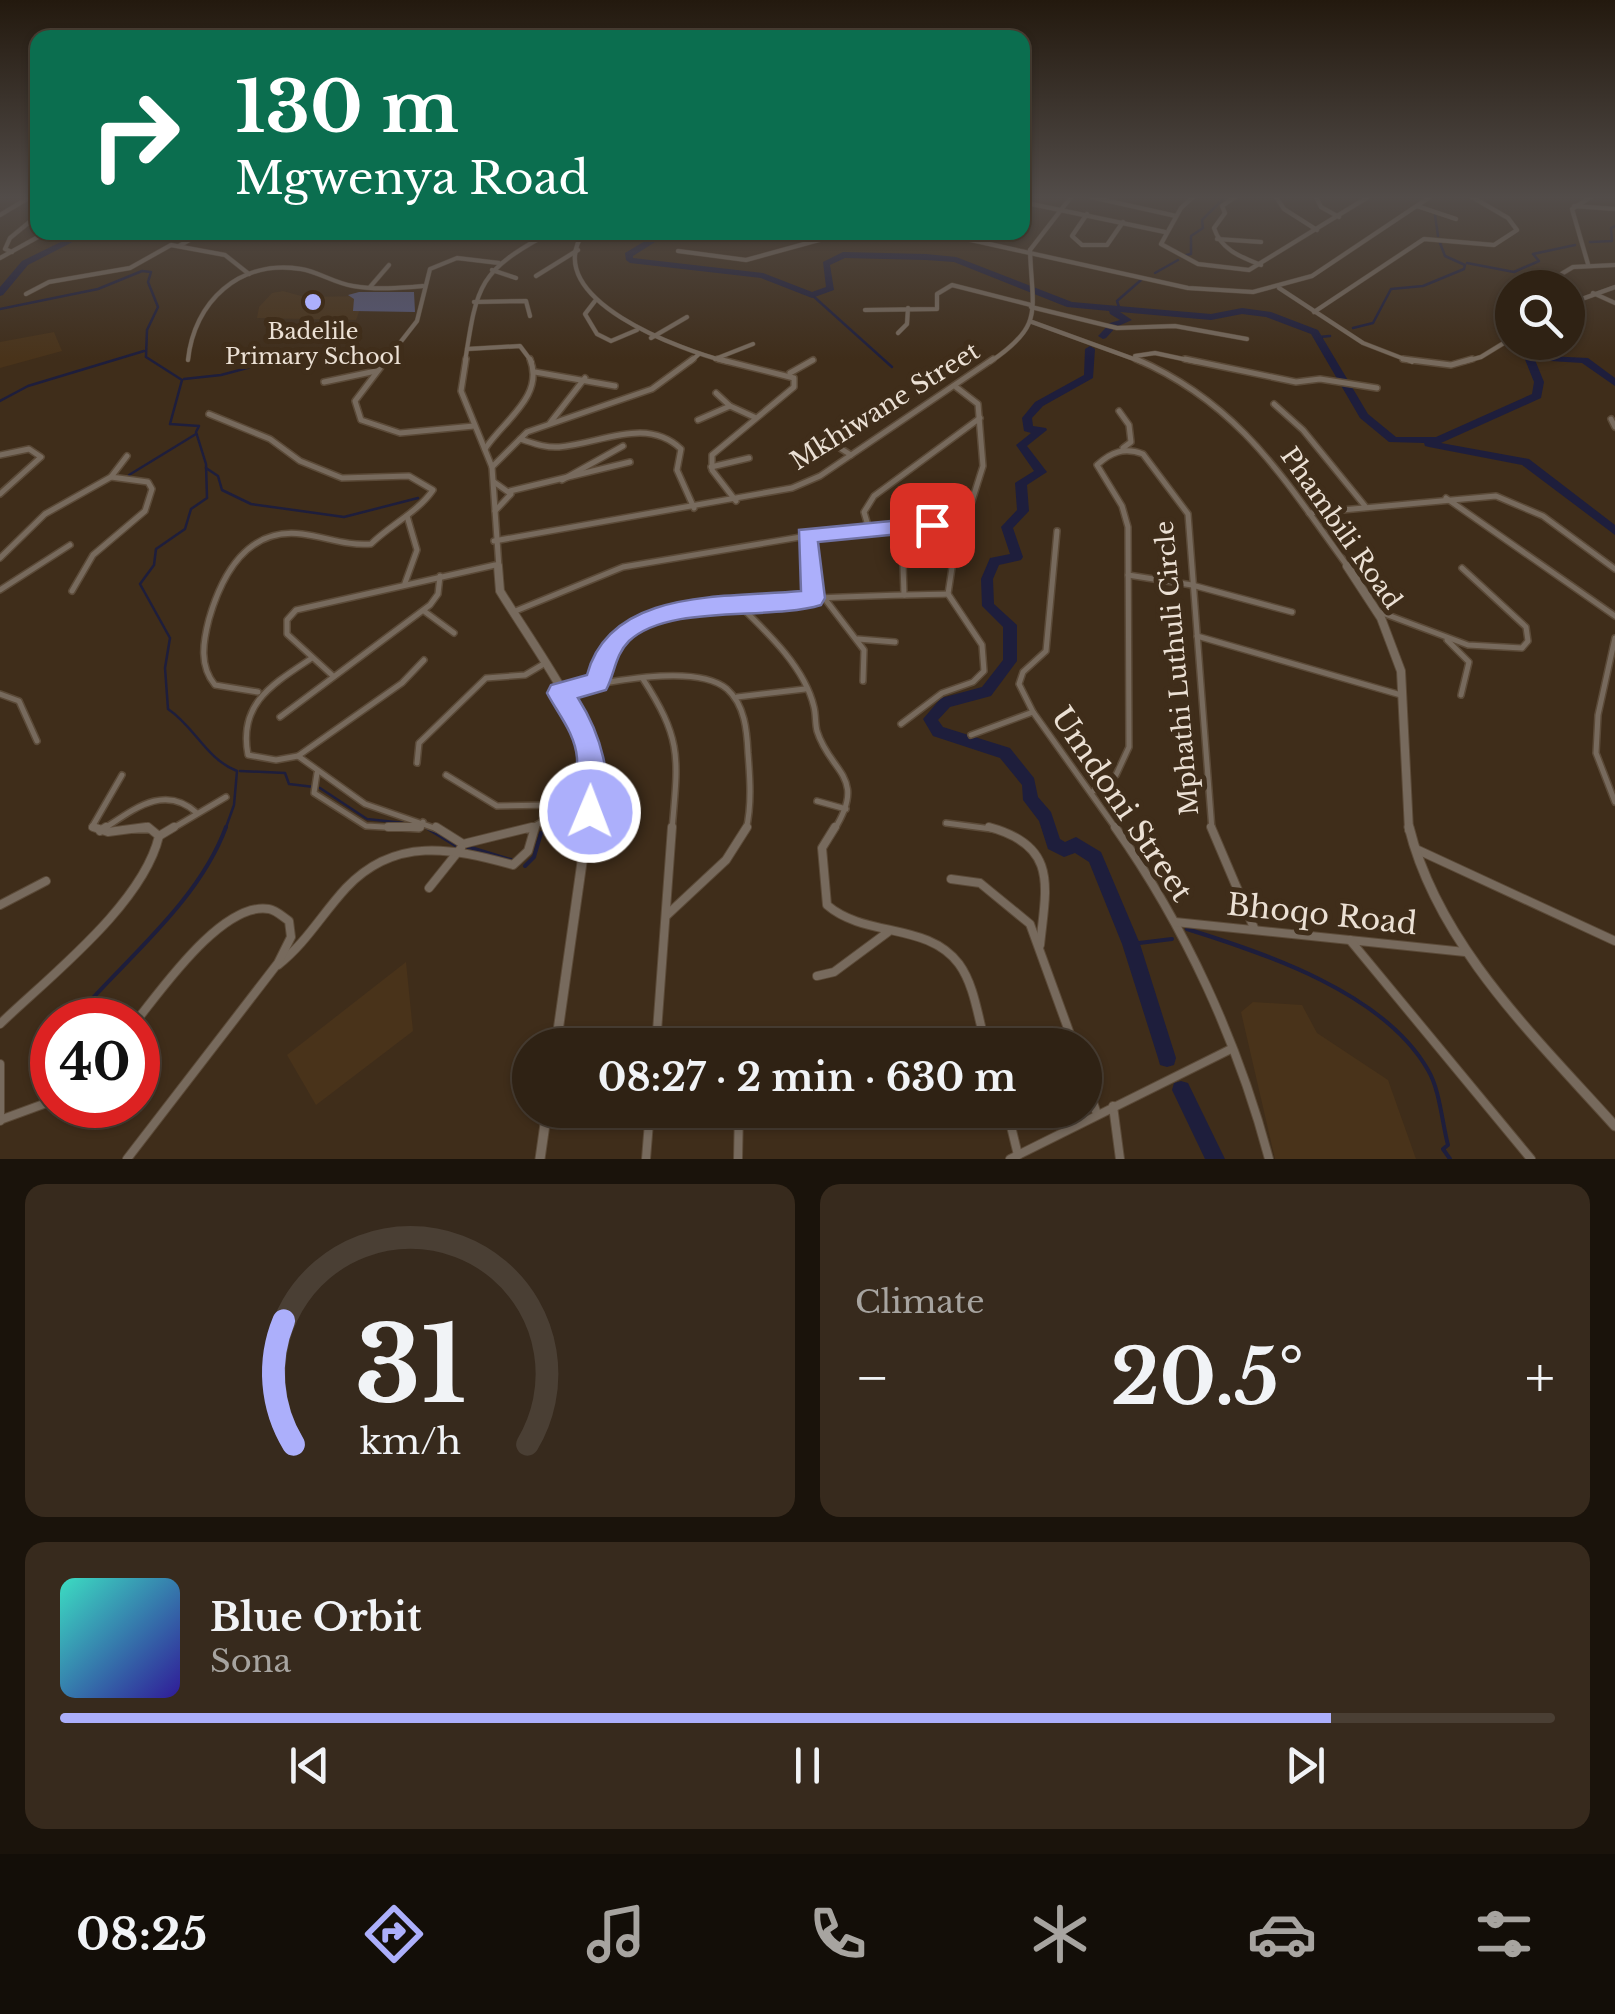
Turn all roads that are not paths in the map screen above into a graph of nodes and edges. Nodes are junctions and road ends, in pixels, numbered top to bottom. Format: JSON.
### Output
{"nodes":[{"id":1,"x":156,"y":251,"type":"edge"},
{"id":2,"x":201,"y":251,"type":"edge"},
{"id":3,"x":518,"y":251,"type":"edge"},
{"id":4,"x":576,"y":251,"type":"edge"},
{"id":5,"x":578,"y":251,"type":"edge"},
{"id":6,"x":678,"y":251,"type":"dead end"},
{"id":7,"x":778,"y":251,"type":"edge"},
{"id":8,"x":1025,"y":251,"type":"edge"},
{"id":9,"x":1025,"y":251,"type":"edge"},
{"id":10,"x":1170,"y":251,"type":"edge"},
{"id":11,"x":1238,"y":251,"type":"edge"},
{"id":12,"x":1282,"y":251,"type":"edge"},
{"id":13,"x":1350,"y":251,"type":"edge"},
{"id":14,"x":1406,"y":251,"type":"edge"},
{"id":15,"x":1584,"y":251,"type":"edge"},
{"id":16,"x":12,"y":252,"type":"edge"},
{"id":17,"x":1029,"y":252,"type":"junction"},
{"id":18,"x":0,"y":258,"type":"edge"},
{"id":19,"x":498,"y":263,"type":"junction"},
{"id":20,"x":1261,"y":264,"type":"junction"},
{"id":21,"x":1588,"y":264,"type":"junction"},
{"id":22,"x":1615,"y":264,"type":"edge"},
{"id":23,"x":390,"y":265,"type":"dead end"},
{"id":24,"x":492,"y":270,"type":"junction"},
{"id":25,"x":1568,"y":270,"type":"edge"},
{"id":26,"x":248,"y":274,"type":"junction"},
{"id":27,"x":536,"y":276,"type":"dead end"},
{"id":28,"x":516,"y":278,"type":"dead end"},
{"id":29,"x":423,"y":286,"type":"junction"},
{"id":30,"x":370,"y":287,"type":"junction"},
{"id":31,"x":1615,"y":287,"type":"edge"},
{"id":32,"x":1279,"y":288,"type":"junction"},
{"id":33,"x":1592,"y":293,"type":"junction"},
{"id":34,"x":26,"y":294,"type":"dead end"},
{"id":35,"x":1585,"y":296,"type":"edge"},
{"id":36,"x":595,"y":300,"type":"junction"},
{"id":37,"x":474,"y":302,"type":"junction"},
{"id":38,"x":1031,"y":304,"type":"junction"},
{"id":39,"x":1615,"y":304,"type":"edge"},
{"id":40,"x":908,"y":308,"type":"junction"},
{"id":41,"x":866,"y":310,"type":"dead end"},
{"id":42,"x":1314,"y":312,"type":"junction"},
{"id":43,"x":530,"y":316,"type":"dead end"},
{"id":44,"x":687,"y":317,"type":"dead end"},
{"id":45,"x":1032,"y":322,"type":"junction"},
{"id":46,"x":637,"y":330,"type":"junction"},
{"id":47,"x":898,"y":333,"type":"dead end"},
{"id":48,"x":652,"y":338,"type":"junction"},
{"id":49,"x":1247,"y":339,"type":"dead end"},
{"id":50,"x":753,"y":344,"type":"dead end"},
{"id":51,"x":467,"y":349,"type":"junction"},
{"id":52,"x":1495,"y":350,"type":"edge"},
{"id":53,"x":699,"y":354,"type":"junction"},
{"id":54,"x":1135,"y":356,"type":"junction"},
{"id":55,"x":714,"y":359,"type":"junction"},
{"id":56,"x":188,"y":360,"type":"dead end"},
{"id":57,"x":813,"y":360,"type":"dead end"},
{"id":58,"x":376,"y":371,"type":"junction"},
{"id":59,"x":535,"y":372,"type":"junction"},
{"id":60,"x":788,"y":374,"type":"junction"},
{"id":61,"x":584,"y":381,"type":"junction"},
{"id":62,"x":324,"y":382,"type":"dead end"},
{"id":63,"x":615,"y":386,"type":"dead end"},
{"id":64,"x":956,"y":387,"type":"junction"},
{"id":65,"x":1378,"y":388,"type":"dead end"},
{"id":66,"x":716,"y":392,"type":"dead end"},
{"id":67,"x":1274,"y":404,"type":"dead end"},
{"id":68,"x":730,"y":406,"type":"junction"},
{"id":69,"x":1120,"y":411,"type":"dead end"},
{"id":70,"x":209,"y":414,"type":"dead end"},
{"id":71,"x":754,"y":417,"type":"junction"},
{"id":72,"x":980,"y":418,"type":"junction"},
{"id":73,"x":1611,"y":419,"type":"dead end"},
{"id":74,"x":698,"y":420,"type":"dead end"},
{"id":75,"x":550,"y":423,"type":"junction"},
{"id":76,"x":474,"y":426,"type":"junction"},
{"id":77,"x":1615,"y":427,"type":"edge"},
{"id":78,"x":824,"y":438,"type":"dead end"},
{"id":79,"x":520,"y":439,"type":"junction"},
{"id":80,"x":623,"y":446,"type":"dead end"},
{"id":81,"x":486,"y":449,"type":"junction"},
{"id":82,"x":1121,"y":450,"type":"junction"},
{"id":83,"x":0,"y":455,"type":"edge"},
{"id":84,"x":851,"y":455,"type":"junction"},
{"id":85,"x":127,"y":456,"type":"dead end"},
{"id":86,"x":749,"y":458,"type":"dead end"},
{"id":87,"x":630,"y":462,"type":"dead end"},
{"id":88,"x":492,"y":467,"type":"junction"},
{"id":89,"x":711,"y":468,"type":"junction"},
{"id":90,"x":111,"y":476,"type":"junction"},
{"id":91,"x":494,"y":482,"type":"junction"},
{"id":92,"x":561,"y":482,"type":"junction"},
{"id":93,"x":510,"y":491,"type":"junction"},
{"id":94,"x":0,"y":494,"type":"edge"},
{"id":95,"x":1446,"y":498,"type":"junction"},
{"id":96,"x":736,"y":501,"type":"junction"},
{"id":97,"x":1365,"y":506,"type":"junction"},
{"id":98,"x":694,"y":508,"type":"junction"},
{"id":99,"x":494,"y":511,"type":"junction"},
{"id":100,"x":1309,"y":513,"type":"junction"},
{"id":101,"x":406,"y":516,"type":"junction"},
{"id":102,"x":964,"y":523,"type":"junction"},
{"id":103,"x":869,"y":528,"type":"junction"},
{"id":104,"x":1056,"y":530,"type":"dead end"},
{"id":105,"x":806,"y":535,"type":"junction"},
{"id":106,"x":494,"y":541,"type":"junction"},
{"id":107,"x":70,"y":545,"type":"dead end"},
{"id":108,"x":0,"y":558,"type":"edge"},
{"id":109,"x":903,"y":563,"type":"dead end"},
{"id":110,"x":495,"y":565,"type":"junction"},
{"id":111,"x":1462,"y":568,"type":"dead end"},
{"id":112,"x":1615,"y":569,"type":"edge"},
{"id":113,"x":1128,"y":574,"type":"junction"},
{"id":114,"x":440,"y":576,"type":"junction"},
{"id":115,"x":405,"y":584,"type":"junction"},
{"id":116,"x":1192,"y":586,"type":"junction"},
{"id":117,"x":0,"y":590,"type":"edge"},
{"id":118,"x":72,"y":591,"type":"dead end"},
{"id":119,"x":948,"y":594,"type":"junction"},
{"id":120,"x":904,"y":595,"type":"junction"},
{"id":121,"x":813,"y":598,"type":"junction"},
{"id":122,"x":824,"y":599,"type":"junction"},
{"id":123,"x":740,"y":606,"type":"junction"},
{"id":124,"x":424,"y":611,"type":"junction"},
{"id":125,"x":1377,"y":611,"type":"junction"},
{"id":126,"x":1292,"y":612,"type":"dead end"},
{"id":127,"x":510,"y":613,"type":"junction"},
{"id":128,"x":1615,"y":616,"type":"edge"},
{"id":129,"x":454,"y":634,"type":"dead end"},
{"id":130,"x":1440,"y":635,"type":"junction"},
{"id":131,"x":1197,"y":636,"type":"junction"},
{"id":132,"x":855,"y":638,"type":"junction"},
{"id":133,"x":1615,"y":638,"type":"edge"},
{"id":134,"x":895,"y":642,"type":"dead end"},
{"id":135,"x":312,"y":658,"type":"junction"},
{"id":136,"x":424,"y":660,"type":"dead end"},
{"id":137,"x":542,"y":666,"type":"junction"},
{"id":138,"x":334,"y":676,"type":"junction"},
{"id":139,"x":644,"y":679,"type":"junction"},
{"id":140,"x":863,"y":681,"type":"dead end"},
{"id":141,"x":597,"y":683,"type":"junction"},
{"id":142,"x":258,"y":692,"type":"junction"},
{"id":143,"x":808,"y":692,"type":"junction"},
{"id":144,"x":560,"y":693,"type":"junction"},
{"id":145,"x":0,"y":694,"type":"edge"},
{"id":146,"x":1460,"y":695,"type":"dead end"},
{"id":147,"x":1404,"y":696,"type":"junction"},
{"id":148,"x":737,"y":698,"type":"junction"},
{"id":149,"x":1033,"y":712,"type":"junction"},
{"id":150,"x":280,"y":717,"type":"dead end"},
{"id":151,"x":901,"y":724,"type":"dead end"},
{"id":152,"x":971,"y":735,"type":"dead end"},
{"id":153,"x":37,"y":741,"type":"dead end"},
{"id":154,"x":298,"y":756,"type":"junction"},
{"id":155,"x":417,"y":763,"type":"dead end"},
{"id":156,"x":316,"y":772,"type":"junction"},
{"id":157,"x":122,"y":775,"type":"dead end"},
{"id":158,"x":446,"y":775,"type":"dead end"},
{"id":159,"x":1612,"y":785,"type":"edge"},
{"id":160,"x":1092,"y":792,"type":"junction"},
{"id":161,"x":592,"y":796,"type":"junction"},
{"id":162,"x":226,"y":798,"type":"dead end"},
{"id":163,"x":817,"y":802,"type":"dead end"},
{"id":164,"x":1615,"y":802,"type":"edge"},
{"id":165,"x":846,"y":808,"type":"junction"},
{"id":166,"x":562,"y":810,"type":"junction"},
{"id":167,"x":198,"y":812,"type":"junction"},
{"id":168,"x":946,"y":823,"type":"dead end"},
{"id":169,"x":421,"y":826,"type":"junction"},
{"id":170,"x":536,"y":827,"type":"junction"},
{"id":171,"x":99,"y":831,"type":"junction"},
{"id":172,"x":159,"y":836,"type":"junction"},
{"id":173,"x":461,"y":847,"type":"junction"},
{"id":174,"x":1414,"y":848,"type":"junction"},
{"id":175,"x":951,"y":880,"type":"dead end"},
{"id":176,"x":46,"y":881,"type":"dead end"},
{"id":177,"x":429,"y":888,"type":"dead end"},
{"id":178,"x":0,"y":905,"type":"edge"},
{"id":179,"x":666,"y":914,"type":"junction"},
{"id":180,"x":1175,"y":922,"type":"junction"},
{"id":181,"x":1254,"y":928,"type":"junction"},
{"id":182,"x":888,"y":932,"type":"junction"},
{"id":183,"x":1348,"y":938,"type":"junction"},
{"id":184,"x":1615,"y":941,"type":"edge"},
{"id":185,"x":1040,"y":946,"type":"junction"},
{"id":186,"x":1465,"y":952,"type":"junction"},
{"id":187,"x":275,"y":967,"type":"junction"},
{"id":188,"x":818,"y":976,"type":"dead end"},
{"id":189,"x":157,"y":998,"type":"edge"},
{"id":190,"x":0,"y":1024,"type":"edge"},
{"id":191,"x":558,"y":1028,"type":"edge"},
{"id":192,"x":657,"y":1028,"type":"edge"},
{"id":193,"x":981,"y":1028,"type":"edge"},
{"id":194,"x":1068,"y":1028,"type":"edge"},
{"id":195,"x":1232,"y":1048,"type":"junction"},
{"id":196,"x":0,"y":1064,"type":"edge"},
{"id":197,"x":1113,"y":1106,"type":"junction"},
{"id":198,"x":30,"y":1109,"type":"edge"},
{"id":199,"x":1102,"y":1112,"type":"edge"},
{"id":200,"x":0,"y":1121,"type":"edge"},
{"id":201,"x":1615,"y":1126,"type":"edge"},
{"id":202,"x":544,"y":1128,"type":"edge"},
{"id":203,"x":649,"y":1128,"type":"edge"},
{"id":204,"x":739,"y":1128,"type":"edge"},
{"id":205,"x":1010,"y":1128,"type":"edge"},
{"id":206,"x":1070,"y":1128,"type":"edge"},
{"id":207,"x":1014,"y":1157,"type":"edge"},
{"id":208,"x":127,"y":1159,"type":"edge"},
{"id":209,"x":540,"y":1159,"type":"edge"},
{"id":210,"x":646,"y":1159,"type":"edge"},
{"id":211,"x":738,"y":1159,"type":"edge"},
{"id":212,"x":1120,"y":1159,"type":"edge"},
{"id":213,"x":1269,"y":1159,"type":"edge"},
{"id":214,"x":1531,"y":1159,"type":"edge"}],
"edges":[{"from":1,"to":34,"type":"street"},
{"from":2,"to":26,"type":"street"},
{"from":3,"to":19,"type":"street"},
{"from":4,"to":27,"type":"street"},
{"from":5,"to":36,"type":"street"},
{"from":6,"to":7,"type":"street"},
{"from":8,"to":17,"type":"street"},
{"from":9,"to":17,"type":"street"},
{"from":10,"to":20,"type":"street"},
{"from":11,"to":20,"type":"street"},
{"from":12,"to":20,"type":"street"},
{"from":13,"to":32,"type":"street"},
{"from":14,"to":42,"type":"street"},
{"from":15,"to":21,"type":"street"},
{"from":16,"to":18,"type":"street"},
{"from":17,"to":32,"type":"street"},
{"from":17,"to":38,"type":"street"},
{"from":19,"to":24,"type":"street"},
{"from":19,"to":29,"type":"street"},
{"from":21,"to":22,"type":"street"},
{"from":21,"to":25,"type":"street"},
{"from":23,"to":30,"type":"street"},
{"from":24,"to":28,"type":"street"},
{"from":24,"to":37,"type":"street"},
{"from":26,"to":30,"type":"street"},
{"from":26,"to":56,"type":"street"},
{"from":29,"to":30,"type":"street"},
{"from":29,"to":58,"type":"street"},
{"from":31,"to":33,"type":"street"},
{"from":32,"to":42,"type":"street"},
{"from":33,"to":35,"type":"street"},
{"from":33,"to":39,"type":"street"},
{"from":36,"to":46,"type":"street"},
{"from":36,"to":46,"type":"street"},
{"from":37,"to":43,"type":"street"},
{"from":37,"to":51,"type":"street"},
{"from":38,"to":40,"type":"street"},
{"from":38,"to":45,"type":"street"},
{"from":38,"to":49,"type":"street"},
{"from":40,"to":41,"type":"street"},
{"from":40,"to":47,"type":"street"},
{"from":42,"to":52,"type":"street"},
{"from":44,"to":48,"type":"street"},
{"from":45,"to":54,"type":"street","name":"Phambili Road"},
{"from":45,"to":64,"type":"street","name":"Mkhiwane Street"},
{"from":46,"to":48,"type":"street"},
{"from":48,"to":53,"type":"street"},
{"from":50,"to":55,"type":"street"},
{"from":51,"to":59,"type":"street"},
{"from":51,"to":76,"type":"street"},
{"from":53,"to":55,"type":"street"},
{"from":53,"to":75,"type":"street"},
{"from":54,"to":65,"type":"street"},
{"from":54,"to":100,"type":"street","name":"Phambili Road"},
{"from":55,"to":60,"type":"street"},
{"from":57,"to":60,"type":"street"},
{"from":58,"to":62,"type":"street"},
{"from":58,"to":76,"type":"street"},
{"from":59,"to":61,"type":"street"},
{"from":59,"to":81,"type":"street"},
{"from":60,"to":71,"type":"street"},
{"from":61,"to":63,"type":"street"},
{"from":61,"to":75,"type":"street"},
{"from":64,"to":72,"type":"street"},
{"from":64,"to":84,"type":"street","name":"Mkhiwane Street"},
{"from":66,"to":68,"type":"street"},
{"from":67,"to":97,"type":"street"},
{"from":68,"to":71,"type":"street"},
{"from":68,"to":74,"type":"street"},
{"from":69,"to":82,"type":"street"},
{"from":70,"to":101,"type":"street"},
{"from":71,"to":89,"type":"street"},
{"from":72,"to":102,"type":"street"},
{"from":72,"to":103,"type":"street"},
{"from":73,"to":77,"type":"street"},
{"from":75,"to":79,"type":"street"},
{"from":76,"to":81,"type":"street"},
{"from":78,"to":84,"type":"street"},
{"from":79,"to":88,"type":"street"},
{"from":79,"to":98,"type":"street"},
{"from":80,"to":92,"type":"street"},
{"from":81,"to":88,"type":"street"},
{"from":82,"to":113,"type":"street","name":"Mphathi Luthuli Circle"},
{"from":82,"to":116,"type":"street","name":"Mphathi Luthuli Circle"},
{"from":83,"to":94,"type":"street"},
{"from":84,"to":96,"type":"street","name":"Mkhiwane Street"},
{"from":85,"to":90,"type":"street"},
{"from":86,"to":89,"type":"street"},
{"from":87,"to":92,"type":"street"},
{"from":88,"to":91,"type":"street"},
{"from":89,"to":96,"type":"street"},
{"from":90,"to":108,"type":"street"},
{"from":90,"to":118,"type":"street"},
{"from":91,"to":93,"type":"street"},
{"from":91,"to":99,"type":"street"},
{"from":92,"to":93,"type":"street"},
{"from":93,"to":99,"type":"street"},
{"from":95,"to":97,"type":"street"},
{"from":95,"to":112,"type":"street"},
{"from":95,"to":128,"type":"street"},
{"from":96,"to":98,"type":"street","name":"Mkhiwane Street"},
{"from":97,"to":100,"type":"street"},
{"from":98,"to":106,"type":"street","name":"Mkhiwane Street"},
{"from":99,"to":106,"type":"street"},
{"from":100,"to":125,"type":"street","name":"Phambili Road"},
{"from":101,"to":115,"type":"street"},
{"from":101,"to":142,"type":"street"},
{"from":102,"to":103,"type":"street"},
{"from":102,"to":119,"type":"street"},
{"from":103,"to":105,"type":"street"},
{"from":104,"to":149,"type":"street","name":"Umdoni Street"},
{"from":105,"to":121,"type":"street"},
{"from":105,"to":127,"type":"street"},
{"from":106,"to":110,"type":"street"},
{"from":107,"to":117,"type":"street"},
{"from":109,"to":120,"type":"street"},
{"from":110,"to":114,"type":"street"},
{"from":110,"to":127,"type":"street"},
{"from":111,"to":130,"type":"street"},
{"from":113,"to":116,"type":"street"},
{"from":113,"to":160,"type":"street","name":"Mphathi Luthuli Circle"},
{"from":114,"to":115,"type":"street"},
{"from":114,"to":124,"type":"street"},
{"from":115,"to":135,"type":"street"},
{"from":116,"to":126,"type":"street"},
{"from":116,"to":131,"type":"street","name":"Mphathi Luthuli Circle"},
{"from":119,"to":120,"type":"street"},
{"from":119,"to":151,"type":"street"},
{"from":120,"to":122,"type":"street"},
{"from":121,"to":122,"type":"street"},
{"from":121,"to":123,"type":"street"},
{"from":122,"to":132,"type":"street"},
{"from":123,"to":141,"type":"street"},
{"from":123,"to":143,"type":"street"},
{"from":124,"to":129,"type":"street"},
{"from":124,"to":138,"type":"street"},
{"from":125,"to":130,"type":"street"},
{"from":125,"to":147,"type":"street","name":"Phambili Road"},
{"from":127,"to":137,"type":"street"},
{"from":130,"to":146,"type":"street"},
{"from":131,"to":147,"type":"street"},
{"from":131,"to":181,"type":"street","name":"Mphathi Luthuli Circle"},
{"from":132,"to":134,"type":"street"},
{"from":132,"to":140,"type":"street"},
{"from":133,"to":159,"type":"street"},
{"from":135,"to":138,"type":"street"},
{"from":135,"to":142,"type":"street"},
{"from":136,"to":154,"type":"street"},
{"from":137,"to":144,"type":"street"},
{"from":137,"to":155,"type":"street"},
{"from":138,"to":150,"type":"street"},
{"from":139,"to":141,"type":"street"},
{"from":139,"to":148,"type":"street"},
{"from":139,"to":179,"type":"street"},
{"from":141,"to":144,"type":"street"},
{"from":142,"to":154,"type":"street"},
{"from":143,"to":148,"type":"street"},
{"from":143,"to":165,"type":"street"},
{"from":144,"to":161,"type":"street"},
{"from":145,"to":153,"type":"street"},
{"from":147,"to":174,"type":"street","name":"Phambili Road"},
{"from":148,"to":179,"type":"street"},
{"from":149,"to":152,"type":"street"},
{"from":149,"to":160,"type":"street","name":"Umdoni Street"},
{"from":154,"to":156,"type":"street"},
{"from":156,"to":169,"type":"street"},
{"from":156,"to":169,"type":"street"},
{"from":157,"to":171,"type":"street"},
{"from":158,"to":166,"type":"street"},
{"from":159,"to":164,"type":"street"},
{"from":160,"to":180,"type":"street","name":"Umdoni Street"},
{"from":161,"to":166,"type":"street"},
{"from":161,"to":191,"type":"street"},
{"from":162,"to":167,"type":"street"},
{"from":163,"to":165,"type":"street"},
{"from":165,"to":182,"type":"street"},
{"from":166,"to":170,"type":"street"},
{"from":167,"to":171,"type":"street"},
{"from":167,"to":172,"type":"street"},
{"from":168,"to":185,"type":"street"},
{"from":169,"to":173,"type":"street"},
{"from":170,"to":173,"type":"street"},
{"from":170,"to":173,"type":"street"},
{"from":171,"to":172,"type":"street"},
{"from":172,"to":190,"type":"street"},
{"from":173,"to":177,"type":"street"},
{"from":173,"to":187,"type":"street"},
{"from":174,"to":184,"type":"street"},
{"from":174,"to":186,"type":"street","name":"Phambili Road"},
{"from":175,"to":185,"type":"street"},
{"from":176,"to":178,"type":"street"},
{"from":179,"to":192,"type":"street"},
{"from":180,"to":181,"type":"street","name":"Bhoqo Road"},
{"from":180,"to":195,"type":"street","name":"Umdoni Street"},
{"from":181,"to":183,"type":"street","name":"Bhoqo Road"},
{"from":182,"to":188,"type":"street"},
{"from":182,"to":193,"type":"street"},
{"from":183,"to":186,"type":"street","name":"Bhoqo Road"},
{"from":183,"to":214,"type":"street"},
{"from":185,"to":194,"type":"street"},
{"from":186,"to":201,"type":"street","name":"Phambili Road"},
{"from":187,"to":189,"type":"street"},
{"from":187,"to":208,"type":"street"},
{"from":195,"to":197,"type":"street"},
{"from":195,"to":213,"type":"street","name":"Umdoni Street"},
{"from":196,"to":200,"type":"street"},
{"from":197,"to":199,"type":"street"},
{"from":197,"to":212,"type":"street"},
{"from":198,"to":200,"type":"street"},
{"from":202,"to":209,"type":"street"},
{"from":203,"to":210,"type":"street"},
{"from":204,"to":211,"type":"street"},
{"from":205,"to":207,"type":"street"},
{"from":206,"to":207,"type":"street"}]}
